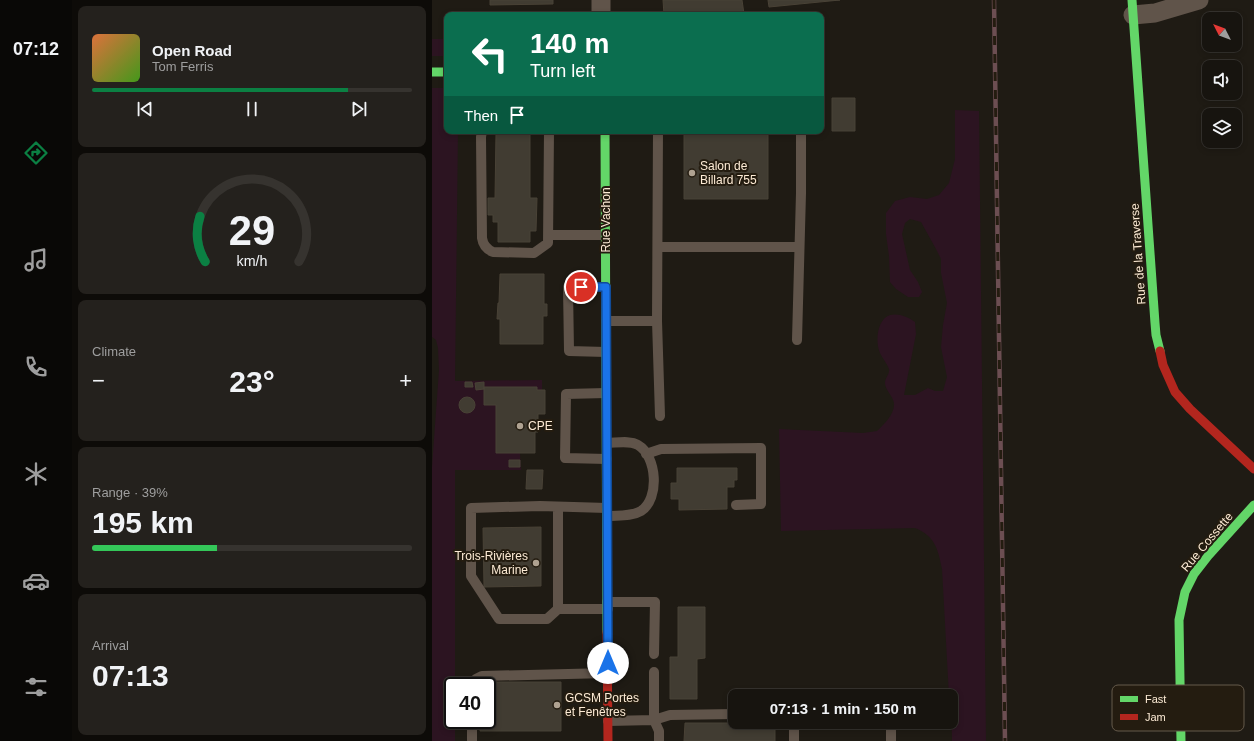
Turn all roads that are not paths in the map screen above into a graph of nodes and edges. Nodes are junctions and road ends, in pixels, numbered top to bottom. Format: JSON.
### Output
{"nodes":[{"id":1,"x":601,"y":0,"type":"edge"},
{"id":2,"x":1199,"y":0,"type":"edge"},
{"id":3,"x":1132,"y":8,"type":"edge"},
{"id":4,"x":601,"y":12,"type":"edge"},
{"id":5,"x":432,"y":72,"type":"edge"},
{"id":6,"x":444,"y":72,"type":"edge"},
{"id":7,"x":482,"y":134,"type":"edge"},
{"id":8,"x":549,"y":134,"type":"edge"},
{"id":9,"x":605,"y":134,"type":"edge"},
{"id":10,"x":658,"y":134,"type":"edge"},
{"id":11,"x":801,"y":134,"type":"edge"},
{"id":12,"x":606,"y":234,"type":"junction"},
{"id":13,"x":548,"y":235,"type":"junction"},
{"id":14,"x":658,"y":247,"type":"junction"},
{"id":15,"x":799,"y":247,"type":"junction"},
{"id":16,"x":606,"y":287,"type":"junction"},
{"id":17,"x":606,"y":321,"type":"junction"},
{"id":18,"x":658,"y":321,"type":"junction"},
{"id":19,"x":797,"y":340,"type":"dead end"},
{"id":20,"x":606,"y":352,"type":"junction"},
{"id":21,"x":606,"y":393,"type":"junction"},
{"id":22,"x":660,"y":416,"type":"dead end"},
{"id":23,"x":607,"y":443,"type":"junction"},
{"id":24,"x":646,"y":454,"type":"junction"},
{"id":25,"x":607,"y":459,"type":"junction"},
{"id":26,"x":1254,"y":469,"type":"edge"},
{"id":27,"x":736,"y":504,"type":"dead end"},
{"id":28,"x":1254,"y":505,"type":"edge"},
{"id":29,"x":558,"y":508,"type":"junction"},
{"id":30,"x":607,"y":512,"type":"junction"},
{"id":31,"x":608,"y":605,"type":"junction"},
{"id":32,"x":558,"y":610,"type":"junction"},
{"id":33,"x":654,"y":654,"type":"dead end"},
{"id":34,"x":654,"y":672,"type":"dead end"},
{"id":35,"x":608,"y":673,"type":"junction"},
{"id":36,"x":480,"y":677,"type":"edge"},
{"id":37,"x":1180,"y":685,"type":"edge"},
{"id":38,"x":728,"y":714,"type":"edge"},
{"id":39,"x":654,"y":720,"type":"junction"},
{"id":40,"x":608,"y":721,"type":"junction"},
{"id":41,"x":472,"y":729,"type":"edge"},
{"id":42,"x":794,"y":729,"type":"edge"},
{"id":43,"x":891,"y":729,"type":"edge"},
{"id":44,"x":1181,"y":731,"type":"edge"},
{"id":45,"x":472,"y":741,"type":"edge"},
{"id":46,"x":608,"y":741,"type":"edge"},
{"id":47,"x":659,"y":741,"type":"edge"},
{"id":48,"x":794,"y":741,"type":"edge"},
{"id":49,"x":891,"y":741,"type":"edge"},
{"id":50,"x":1181,"y":741,"type":"edge"}],
"edges":[{"from":1,"to":4,"type":"street"},
{"from":2,"to":3,"type":"street"},
{"from":3,"to":26,"type":"street","name":"Rue de la Traverse"},
{"from":5,"to":6,"type":"street"},
{"from":7,"to":13,"type":"lane"},
{"from":8,"to":13,"type":"lane"},
{"from":9,"to":12,"type":"street","name":"Rue Vachon"},
{"from":10,"to":14,"type":"lane"},
{"from":11,"to":15,"type":"lane"},
{"from":12,"to":13,"type":"lane"},
{"from":12,"to":16,"type":"street","name":"Rue Vachon"},
{"from":14,"to":15,"type":"lane"},
{"from":14,"to":18,"type":"lane"},
{"from":15,"to":19,"type":"lane"},
{"from":16,"to":17,"type":"street","name":"Rue Vachon"},
{"from":16,"to":20,"type":"lane"},
{"from":17,"to":18,"type":"lane"},
{"from":17,"to":20,"type":"street","name":"Rue Vachon"},
{"from":18,"to":22,"type":"lane"},
{"from":20,"to":21,"type":"street","name":"Rue Vachon"},
{"from":21,"to":23,"type":"street","name":"Rue Vachon"},
{"from":21,"to":25,"type":"lane"},
{"from":23,"to":24,"type":"lane"},
{"from":23,"to":25,"type":"street","name":"Rue Vachon"},
{"from":24,"to":27,"type":"lane"},
{"from":24,"to":30,"type":"lane"},
{"from":25,"to":30,"type":"street","name":"Rue Vachon"},
{"from":28,"to":37,"type":"street","name":"Rue Cossette"},
{"from":29,"to":30,"type":"lane"},
{"from":29,"to":32,"type":"lane"},
{"from":29,"to":32,"type":"lane"},
{"from":30,"to":31,"type":"street","name":"Rue Vachon"},
{"from":31,"to":32,"type":"lane"},
{"from":31,"to":33,"type":"lane"},
{"from":31,"to":35,"type":"street","name":"Rue Vachon"},
{"from":34,"to":39,"type":"lane"},
{"from":35,"to":36,"type":"lane"},
{"from":35,"to":40,"type":"street","name":"Rue Vachon"},
{"from":38,"to":39,"type":"lane"},
{"from":39,"to":40,"type":"lane"},
{"from":39,"to":47,"type":"lane"},
{"from":40,"to":46,"type":"street","name":"Rue Vachon"},
{"from":41,"to":45,"type":"lane"},
{"from":42,"to":48,"type":"lane"},
{"from":43,"to":49,"type":"lane"},
{"from":44,"to":50,"type":"street","name":"Rue Cossette"}]}
